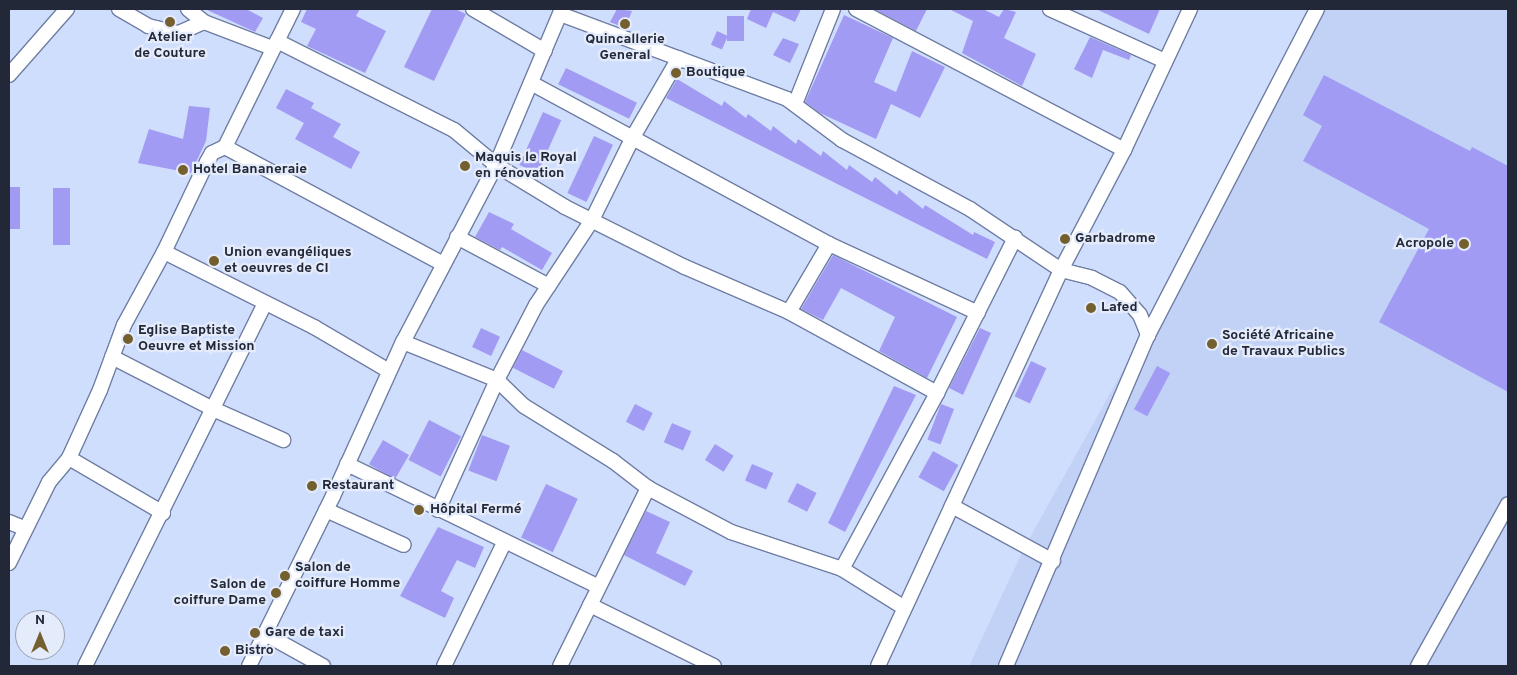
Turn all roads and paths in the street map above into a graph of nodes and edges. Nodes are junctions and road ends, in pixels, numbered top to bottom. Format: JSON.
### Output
{"nodes":[{"id":1,"x":67,"y":9,"type":"edge"},
{"id":2,"x":118,"y":9,"type":"edge"},
{"id":3,"x":188,"y":9,"type":"edge"},
{"id":4,"x":293,"y":9,"type":"edge"},
{"id":5,"x":473,"y":9,"type":"edge"},
{"id":6,"x":833,"y":9,"type":"edge"},
{"id":7,"x":856,"y":9,"type":"edge"},
{"id":8,"x":1050,"y":9,"type":"edge"},
{"id":9,"x":1190,"y":9,"type":"edge"},
{"id":10,"x":1318,"y":9,"type":"edge"},
{"id":11,"x":561,"y":11,"type":"edge"},
{"id":12,"x":204,"y":22,"type":"junction"},
{"id":13,"x":275,"y":45,"type":"junction"},
{"id":14,"x":545,"y":50,"type":"junction"},
{"id":15,"x":679,"y":58,"type":"junction"},
{"id":16,"x":1165,"y":62,"type":"junction"},
{"id":17,"x":9,"y":75,"type":"edge"},
{"id":18,"x":531,"y":84,"type":"junction"},
{"id":19,"x":795,"y":104,"type":"junction"},
{"id":20,"x":632,"y":137,"type":"junction"},
{"id":21,"x":225,"y":147,"type":"junction"},
{"id":22,"x":1124,"y":150,"type":"junction"},
{"id":23,"x":496,"y":165,"type":"junction"},
{"id":24,"x":592,"y":220,"type":"junction"},
{"id":25,"x":457,"y":237,"type":"junction"},
{"id":26,"x":1015,"y":238,"type":"junction"},
{"id":27,"x":829,"y":244,"type":"junction"},
{"id":28,"x":164,"y":252,"type":"junction"},
{"id":29,"x":443,"y":264,"type":"junction"},
{"id":30,"x":1060,"y":270,"type":"junction"},
{"id":31,"x":549,"y":286,"type":"junction"},
{"id":32,"x":265,"y":303,"type":"junction"},
{"id":33,"x":789,"y":312,"type":"junction"},
{"id":34,"x":978,"y":313,"type":"junction"},
{"id":35,"x":1148,"y":335,"type":"junction"},
{"id":36,"x":403,"y":342,"type":"junction"},
{"id":37,"x":112,"y":357,"type":"junction"},
{"id":38,"x":390,"y":371,"type":"junction"},
{"id":39,"x":497,"y":380,"type":"junction"},
{"id":40,"x":937,"y":393,"type":"junction"},
{"id":41,"x":213,"y":410,"type":"junction"},
{"id":42,"x":283,"y":440,"type":"dead end"},
{"id":43,"x":69,"y":458,"type":"junction"},
{"id":44,"x":347,"y":464,"type":"junction"},
{"id":45,"x":648,"y":488,"type":"junction"},
{"id":46,"x":1508,"y":504,"type":"edge"},
{"id":47,"x":952,"y":506,"type":"junction"},
{"id":48,"x":326,"y":510,"type":"junction"},
{"id":49,"x":438,"y":510,"type":"junction"},
{"id":50,"x":163,"y":513,"type":"junction"},
{"id":51,"x":9,"y":522,"type":"edge"},
{"id":52,"x":24,"y":528,"type":"junction"},
{"id":53,"x":504,"y":543,"type":"junction"},
{"id":54,"x":404,"y":544,"type":"dead end"},
{"id":55,"x":1053,"y":561,"type":"junction"},
{"id":56,"x":9,"y":564,"type":"edge"},
{"id":57,"x":842,"y":568,"type":"junction"},
{"id":58,"x":599,"y":587,"type":"junction"},
{"id":59,"x":590,"y":605,"type":"junction"},
{"id":60,"x":903,"y":607,"type":"junction"},
{"id":61,"x":267,"y":635,"type":"junction"},
{"id":62,"x":86,"y":666,"type":"edge"},
{"id":63,"x":249,"y":666,"type":"edge"},
{"id":64,"x":323,"y":666,"type":"edge"},
{"id":65,"x":444,"y":666,"type":"edge"},
{"id":66,"x":560,"y":666,"type":"edge"},
{"id":67,"x":714,"y":666,"type":"edge"},
{"id":68,"x":878,"y":666,"type":"edge"},
{"id":69,"x":1006,"y":666,"type":"edge"},
{"id":70,"x":1418,"y":666,"type":"edge"}],
"edges":[{"from":1,"to":17,"type":"street"},
{"from":2,"to":12,"type":"street"},
{"from":3,"to":12,"type":"street"},
{"from":4,"to":13,"type":"street"},
{"from":5,"to":14,"type":"street"},
{"from":6,"to":19,"type":"street"},
{"from":7,"to":22,"type":"street"},
{"from":8,"to":16,"type":"street"},
{"from":9,"to":16,"type":"street"},
{"from":10,"to":35,"type":"street"},
{"from":11,"to":14,"type":"street"},
{"from":11,"to":15,"type":"street"},
{"from":12,"to":13,"type":"street"},
{"from":13,"to":21,"type":"street"},
{"from":13,"to":23,"type":"street"},
{"from":14,"to":18,"type":"street"},
{"from":15,"to":19,"type":"street"},
{"from":15,"to":20,"type":"street"},
{"from":16,"to":22,"type":"street"},
{"from":18,"to":20,"type":"street"},
{"from":18,"to":23,"type":"street"},
{"from":19,"to":26,"type":"street"},
{"from":20,"to":24,"type":"street"},
{"from":20,"to":27,"type":"street"},
{"from":21,"to":28,"type":"street"},
{"from":21,"to":29,"type":"street"},
{"from":22,"to":30,"type":"street"},
{"from":23,"to":24,"type":"street"},
{"from":23,"to":25,"type":"street"},
{"from":24,"to":31,"type":"street"},
{"from":24,"to":33,"type":"street"},
{"from":25,"to":29,"type":"street"},
{"from":25,"to":31,"type":"street"},
{"from":26,"to":30,"type":"street"},
{"from":26,"to":34,"type":"street"},
{"from":27,"to":33,"type":"street"},
{"from":27,"to":34,"type":"street"},
{"from":28,"to":32,"type":"street"},
{"from":28,"to":37,"type":"street"},
{"from":29,"to":36,"type":"street"},
{"from":30,"to":35,"type":"street"},
{"from":30,"to":47,"type":"street"},
{"from":31,"to":39,"type":"street"},
{"from":32,"to":38,"type":"street"},
{"from":32,"to":41,"type":"street"},
{"from":33,"to":40,"type":"street"},
{"from":34,"to":40,"type":"street"},
{"from":35,"to":55,"type":"street"},
{"from":36,"to":38,"type":"street"},
{"from":36,"to":39,"type":"street"},
{"from":37,"to":41,"type":"street"},
{"from":37,"to":43,"type":"street"},
{"from":38,"to":44,"type":"street"},
{"from":39,"to":45,"type":"street"},
{"from":39,"to":49,"type":"street"},
{"from":40,"to":57,"type":"street"},
{"from":41,"to":42,"type":"street"},
{"from":41,"to":50,"type":"street"},
{"from":43,"to":50,"type":"street"},
{"from":43,"to":52,"type":"street"},
{"from":44,"to":48,"type":"street"},
{"from":44,"to":49,"type":"street"},
{"from":45,"to":57,"type":"street"},
{"from":45,"to":58,"type":"street"},
{"from":46,"to":70,"type":"street"},
{"from":47,"to":55,"type":"street"},
{"from":47,"to":60,"type":"street"},
{"from":48,"to":54,"type":"street"},
{"from":48,"to":61,"type":"street"},
{"from":49,"to":53,"type":"street"},
{"from":50,"to":62,"type":"street"},
{"from":51,"to":52,"type":"street"},
{"from":52,"to":56,"type":"street"},
{"from":53,"to":58,"type":"street"},
{"from":53,"to":65,"type":"street"},
{"from":55,"to":69,"type":"street"},
{"from":57,"to":60,"type":"street"},
{"from":58,"to":59,"type":"street"},
{"from":59,"to":66,"type":"street"},
{"from":59,"to":67,"type":"street"},
{"from":60,"to":68,"type":"street"},
{"from":61,"to":63,"type":"street"},
{"from":61,"to":64,"type":"street"}]}
